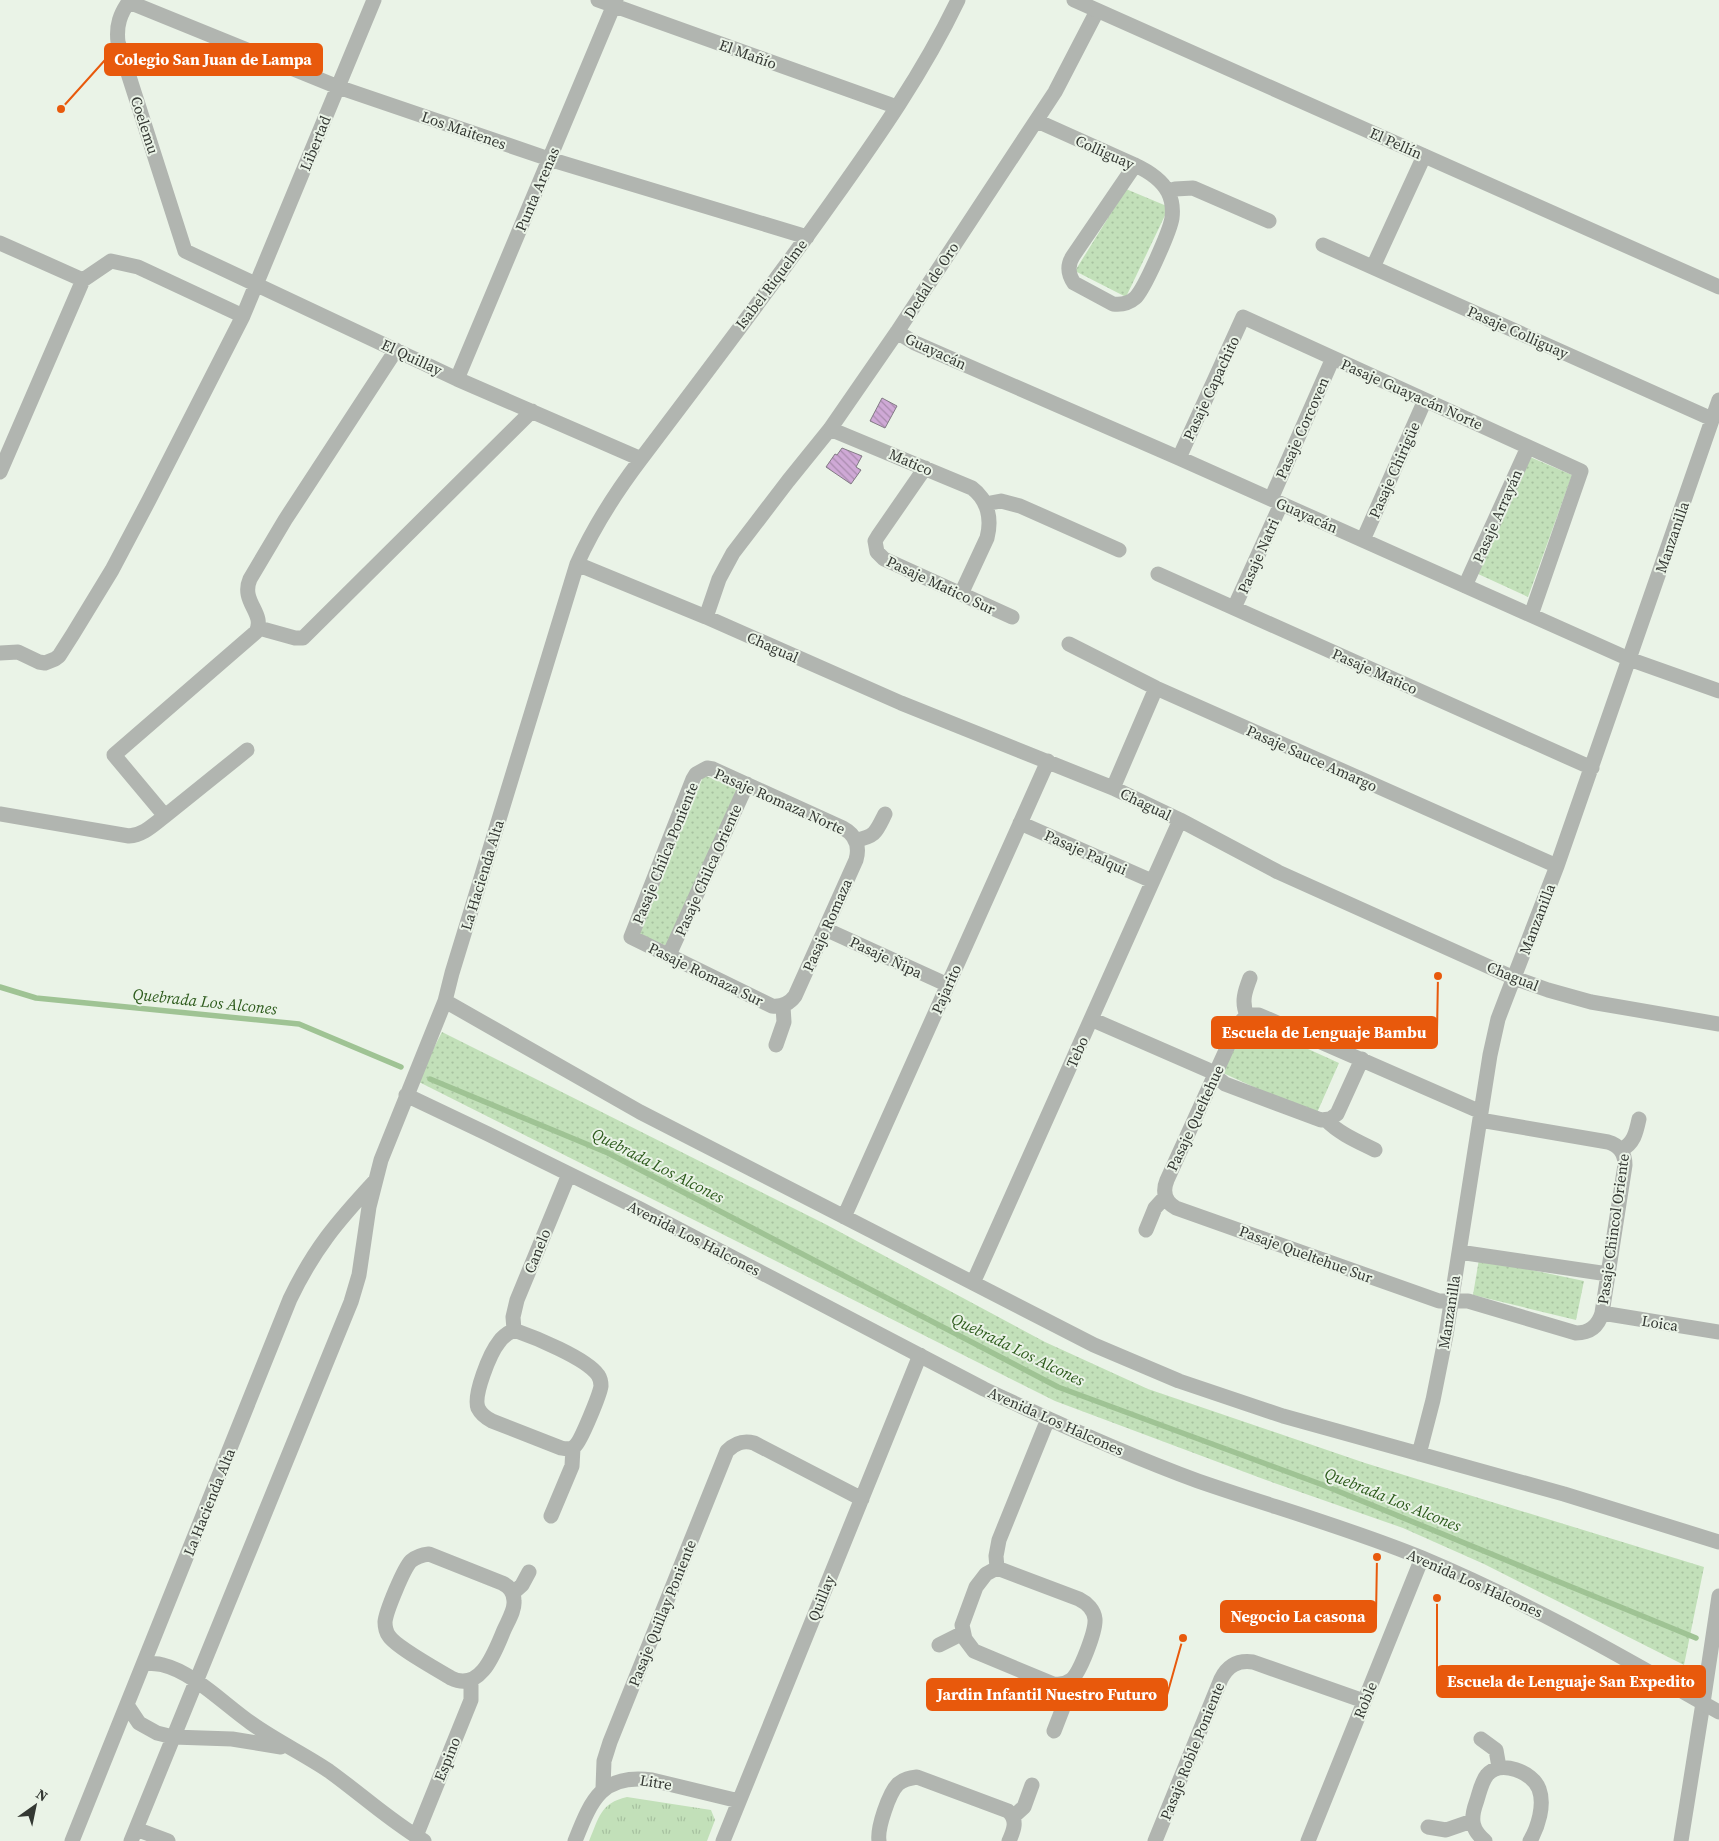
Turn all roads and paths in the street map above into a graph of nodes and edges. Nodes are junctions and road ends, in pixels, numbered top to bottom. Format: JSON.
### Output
{"nodes":[{"id":1,"x":374,"y":0,"type":"edge"},
{"id":2,"x":598,"y":0,"type":"edge"},
{"id":3,"x":958,"y":0,"type":"edge"},
{"id":4,"x":1074,"y":0,"type":"edge"},
{"id":5,"x":129,"y":1,"type":"edge"},
{"id":6,"x":615,"y":3,"type":"edge"},
{"id":7,"x":1097,"y":10,"type":"junction"},
{"id":8,"x":338,"y":87,"type":"junction"},
{"id":9,"x":898,"y":107,"type":"junction"},
{"id":10,"x":1037,"y":121,"type":"junction"},
{"id":11,"x":1424,"y":156,"type":"junction"},
{"id":12,"x":549,"y":159,"type":"junction"},
{"id":13,"x":1136,"y":165,"type":"junction"},
{"id":14,"x":1168,"y":192,"type":"junction"},
{"id":15,"x":1269,"y":221,"type":"dead end"},
{"id":16,"x":807,"y":238,"type":"junction"},
{"id":17,"x":0,"y":243,"type":"edge"},
{"id":18,"x":1323,"y":244,"type":"dead end"},
{"id":19,"x":185,"y":251,"type":"joint"},
{"id":20,"x":1373,"y":267,"type":"junction"},
{"id":21,"x":83,"y":280,"type":"junction"},
{"id":22,"x":256,"y":285,"type":"junction"},
{"id":23,"x":1719,"y":287,"type":"edge"},
{"id":24,"x":243,"y":316,"type":"junction"},
{"id":25,"x":1243,"y":318,"type":"joint"},
{"id":26,"x":897,"y":332,"type":"junction"},
{"id":27,"x":396,"y":350,"type":"junction"},
{"id":28,"x":1333,"y":358,"type":"junction"},
{"id":29,"x":457,"y":379,"type":"junction"},
{"id":30,"x":1425,"y":400,"type":"junction"},
{"id":31,"x":1719,"y":400,"type":"edge"},
{"id":32,"x":532,"y":411,"type":"junction"},
{"id":33,"x":1712,"y":419,"type":"junction"},
{"id":34,"x":830,"y":429,"type":"junction"},
{"id":35,"x":1528,"y":447,"type":"junction"},
{"id":36,"x":641,"y":458,"type":"junction"},
{"id":37,"x":1179,"y":458,"type":"junction"},
{"id":38,"x":925,"y":468,"type":"junction"},
{"id":39,"x":0,"y":472,"type":"edge"},
{"id":40,"x":1276,"y":501,"type":"junction"},
{"id":41,"x":985,"y":504,"type":"junction"},
{"id":42,"x":1362,"y":540,"type":"junction"},
{"id":43,"x":1119,"y":550,"type":"dead end"},
{"id":44,"x":578,"y":564,"type":"junction"},
{"id":45,"x":1158,"y":574,"type":"dead end"},
{"id":46,"x":1465,"y":586,"type":"junction"},
{"id":47,"x":961,"y":594,"type":"junction"},
{"id":48,"x":1234,"y":608,"type":"junction"},
{"id":49,"x":1531,"y":615,"type":"junction"},
{"id":50,"x":706,"y":617,"type":"junction"},
{"id":51,"x":1012,"y":617,"type":"dead end"},
{"id":52,"x":259,"y":628,"type":"junction"},
{"id":53,"x":1069,"y":644,"type":"dead end"},
{"id":54,"x":0,"y":653,"type":"edge"},
{"id":55,"x":1629,"y":659,"type":"junction"},
{"id":56,"x":1156,"y":688,"type":"junction"},
{"id":57,"x":1719,"y":691,"type":"edge"},
{"id":58,"x":247,"y":750,"type":"dead end"},
{"id":59,"x":1048,"y":761,"type":"junction"},
{"id":60,"x":1592,"y":768,"type":"junction"},
{"id":61,"x":701,"y":770,"type":"joint"},
{"id":62,"x":747,"y":784,"type":"junction"},
{"id":63,"x":1113,"y":788,"type":"junction"},
{"id":64,"x":0,"y":814,"type":"edge"},
{"id":65,"x":885,"y":814,"type":"dead end"},
{"id":66,"x":165,"y":816,"type":"junction"},
{"id":67,"x":1180,"y":820,"type":"junction"},
{"id":68,"x":1020,"y":823,"type":"junction"},
{"id":69,"x":856,"y":840,"type":"junction"},
{"id":70,"x":1557,"y":866,"type":"junction"},
{"id":71,"x":1152,"y":882,"type":"junction"},
{"id":72,"x":825,"y":929,"type":"junction"},
{"id":73,"x":631,"y":937,"type":"joint"},
{"id":74,"x":669,"y":956,"type":"junction"},
{"id":75,"x":1250,"y":978,"type":"dead end"},
{"id":76,"x":1514,"y":978,"type":"junction"},
{"id":77,"x":948,"y":985,"type":"junction"},
{"id":78,"x":445,"y":1000,"type":"junction"},
{"id":79,"x":783,"y":1006,"type":"junction"},
{"id":80,"x":1247,"y":1015,"type":"junction"},
{"id":81,"x":1091,"y":1019,"type":"junction"},
{"id":82,"x":1719,"y":1024,"type":"edge"},
{"id":83,"x":776,"y":1045,"type":"dead end"},
{"id":84,"x":1362,"y":1060,"type":"junction"},
{"id":85,"x":1215,"y":1076,"type":"junction"},
{"id":86,"x":406,"y":1095,"type":"junction"},
{"id":87,"x":1480,"y":1116,"type":"junction"},
{"id":88,"x":1639,"y":1119,"type":"dead end"},
{"id":89,"x":1326,"y":1120,"type":"junction"},
{"id":90,"x":1375,"y":1150,"type":"dead end"},
{"id":91,"x":1621,"y":1150,"type":"junction"},
{"id":92,"x":570,"y":1174,"type":"junction"},
{"id":93,"x":375,"y":1181,"type":"junction"},
{"id":94,"x":1166,"y":1197,"type":"junction"},
{"id":95,"x":844,"y":1216,"type":"junction"},
{"id":96,"x":1146,"y":1230,"type":"dead end"},
{"id":97,"x":1459,"y":1252,"type":"junction"},
{"id":98,"x":1608,"y":1274,"type":"junction"},
{"id":99,"x":973,"y":1283,"type":"junction"},
{"id":100,"x":1451,"y":1301,"type":"junction"},
{"id":101,"x":1602,"y":1313,"type":"junction"},
{"id":102,"x":514,"y":1330,"type":"junction"},
{"id":103,"x":1719,"y":1332,"type":"edge"},
{"id":104,"x":920,"y":1355,"type":"junction"},
{"id":105,"x":1048,"y":1419,"type":"junction"},
{"id":106,"x":573,"y":1448,"type":"junction"},
{"id":107,"x":1419,"y":1454,"type":"junction"},
{"id":108,"x":862,"y":1499,"type":"junction"},
{"id":109,"x":551,"y":1516,"type":"dead end"},
{"id":110,"x":1719,"y":1542,"type":"edge"},
{"id":111,"x":1422,"y":1558,"type":"junction"},
{"id":112,"x":997,"y":1568,"type":"junction"},
{"id":113,"x":529,"y":1572,"type":"dead end"},
{"id":114,"x":513,"y":1593,"type":"junction"},
{"id":115,"x":1719,"y":1596,"type":"edge"},
{"id":116,"x":963,"y":1632,"type":"junction"},
{"id":117,"x":939,"y":1645,"type":"dead end"},
{"id":118,"x":144,"y":1663,"type":"junction"},
{"id":119,"x":472,"y":1680,"type":"junction"},
{"id":120,"x":196,"y":1681,"type":"junction"},
{"id":121,"x":1065,"y":1684,"type":"junction"},
{"id":122,"x":1364,"y":1701,"type":"junction"},
{"id":123,"x":1703,"y":1703,"type":"junction"},
{"id":124,"x":127,"y":1705,"type":"junction"},
{"id":125,"x":1719,"y":1712,"type":"edge"},
{"id":126,"x":1054,"y":1731,"type":"dead end"},
{"id":127,"x":173,"y":1737,"type":"junction"},
{"id":128,"x":1481,"y":1739,"type":"dead end"},
{"id":129,"x":292,"y":1750,"type":"junction"},
{"id":130,"x":1499,"y":1767,"type":"junction"},
{"id":131,"x":1032,"y":1785,"type":"dead end"},
{"id":132,"x":604,"y":1788,"type":"junction"},
{"id":133,"x":739,"y":1802,"type":"junction"},
{"id":134,"x":1013,"y":1817,"type":"junction"},
{"id":135,"x":1472,"y":1822,"type":"junction"},
{"id":136,"x":1428,"y":1827,"type":"dead end"},
{"id":137,"x":133,"y":1835,"type":"edge"},
{"id":138,"x":420,"y":1838,"type":"edge"},
{"id":139,"x":72,"y":1841,"type":"edge"},
{"id":140,"x":168,"y":1841,"type":"edge"},
{"id":141,"x":575,"y":1841,"type":"edge"},
{"id":142,"x":723,"y":1841,"type":"edge"},
{"id":143,"x":879,"y":1841,"type":"edge"},
{"id":144,"x":1009,"y":1841,"type":"edge"},
{"id":145,"x":1156,"y":1841,"type":"edge"},
{"id":146,"x":1308,"y":1841,"type":"edge"},
{"id":147,"x":1485,"y":1841,"type":"edge"},
{"id":148,"x":1530,"y":1841,"type":"edge"},
{"id":149,"x":1681,"y":1841,"type":"edge"}],
"edges":[{"from":1,"to":8,"type":"street","name":"Libertad"},
{"from":2,"to":6,"type":"street","name":"El Mañío"},
{"from":3,"to":9,"type":"street","name":"Isabel Riquelme"},
{"from":4,"to":7,"type":"street","name":"El Pellín"},
{"from":5,"to":8,"type":"street","name":"Los Maitenes"},
{"from":5,"to":19,"type":"street","name":"Coelemu"},
{"from":6,"to":9,"type":"street","name":"El Mañío"},
{"from":6,"to":12,"type":"street","name":"Punta Arenas"},
{"from":7,"to":10,"type":"street","name":"Dedal de Oro"},
{"from":7,"to":11,"type":"street","name":"El Pellín"},
{"from":8,"to":12,"type":"street","name":"Los Maitenes"},
{"from":8,"to":22,"type":"street","name":"Libertad"},
{"from":9,"to":16,"type":"street","name":"Isabel Riquelme"},
{"from":10,"to":13,"type":"street","name":"Colliguay"},
{"from":10,"to":26,"type":"street","name":"Dedal de Oro"},
{"from":11,"to":20,"type":"street"},
{"from":11,"to":23,"type":"street","name":"El Pellín"},
{"from":12,"to":16,"type":"street","name":"Los Maitenes"},
{"from":12,"to":29,"type":"street","name":"Punta Arenas"},
{"from":13,"to":14,"type":"street","name":"Colliguay"},
{"from":13,"to":14,"type":"street"},
{"from":14,"to":15,"type":"street"},
{"from":16,"to":36,"type":"street","name":"Isabel Riquelme"},
{"from":17,"to":21,"type":"street"},
{"from":18,"to":20,"type":"street","name":"Pasaje Colliguay"},
{"from":19,"to":22,"type":"street","name":"El Quillay"},
{"from":20,"to":33,"type":"street","name":"Pasaje Colliguay"},
{"from":21,"to":24,"type":"street"},
{"from":21,"to":39,"type":"street"},
{"from":22,"to":24,"type":"street","name":"Libertad"},
{"from":22,"to":27,"type":"street","name":"El Quillay"},
{"from":24,"to":54,"type":"street","name":"Libertad"},
{"from":25,"to":28,"type":"street","name":"Pasaje Guayacán Norte"},
{"from":25,"to":37,"type":"street","name":"Pasaje Capachito"},
{"from":26,"to":34,"type":"street","name":"Dedal de Oro"},
{"from":26,"to":37,"type":"street","name":"Guayacán"},
{"from":27,"to":29,"type":"street","name":"El Quillay"},
{"from":27,"to":52,"type":"street"},
{"from":28,"to":30,"type":"street","name":"Pasaje Guayacán Norte"},
{"from":28,"to":40,"type":"street","name":"Pasaje Corcoven"},
{"from":29,"to":32,"type":"street","name":"El Quillay"},
{"from":30,"to":35,"type":"street","name":"Pasaje Guayacán Norte"},
{"from":30,"to":42,"type":"street","name":"Pasaje Chirigüe"},
{"from":31,"to":33,"type":"street","name":"Manzanilla"},
{"from":32,"to":36,"type":"street","name":"El Quillay"},
{"from":32,"to":52,"type":"street"},
{"from":33,"to":55,"type":"street","name":"Manzanilla"},
{"from":34,"to":38,"type":"street","name":"Matico"},
{"from":34,"to":50,"type":"street","name":"Dedal de Oro"},
{"from":35,"to":46,"type":"street","name":"Pasaje Arrayán"},
{"from":35,"to":49,"type":"street","name":"Pasaje Guayacán Norte"},
{"from":36,"to":44,"type":"street","name":"Isabel Riquelme"},
{"from":37,"to":40,"type":"street","name":"Guayacán"},
{"from":38,"to":41,"type":"street","name":"Matico"},
{"from":38,"to":47,"type":"street","name":"Pasaje Matico Sur"},
{"from":40,"to":42,"type":"street","name":"Guayacán"},
{"from":40,"to":48,"type":"street","name":"Pasaje Natri"},
{"from":41,"to":43,"type":"street"},
{"from":41,"to":47,"type":"street"},
{"from":42,"to":46,"type":"street","name":"Guayacán"},
{"from":44,"to":50,"type":"street","name":"Chagual"},
{"from":44,"to":78,"type":"street","name":"La Hacienda Alta"},
{"from":45,"to":48,"type":"street","name":"Pasaje Matico"},
{"from":46,"to":49,"type":"street","name":"Guayacán"},
{"from":47,"to":51,"type":"street","name":"Pasaje Matico Sur"},
{"from":48,"to":60,"type":"street","name":"Pasaje Matico"},
{"from":49,"to":55,"type":"street","name":"Guayacán"},
{"from":50,"to":59,"type":"street","name":"Chagual"},
{"from":52,"to":66,"type":"street"},
{"from":53,"to":56,"type":"street","name":"Pasaje Sauce Amargo"},
{"from":55,"to":57,"type":"street","name":"Guayacán"},
{"from":55,"to":60,"type":"street","name":"Manzanilla"},
{"from":56,"to":63,"type":"street"},
{"from":56,"to":70,"type":"street","name":"Pasaje Sauce Amargo"},
{"from":58,"to":66,"type":"street"},
{"from":59,"to":63,"type":"street","name":"Chagual"},
{"from":59,"to":68,"type":"street","name":"Pajarito"},
{"from":60,"to":70,"type":"street","name":"Manzanilla"},
{"from":61,"to":62,"type":"street","name":"Pasaje Romaza Norte"},
{"from":61,"to":73,"type":"street","name":"Pasaje Chilca Poniente"},
{"from":62,"to":69,"type":"street","name":"Pasaje Romaza Norte"},
{"from":62,"to":74,"type":"street","name":"Pasaje Chilca Oriente"},
{"from":63,"to":67,"type":"street","name":"Chagual"},
{"from":64,"to":66,"type":"street"},
{"from":65,"to":69,"type":"street"},
{"from":67,"to":71,"type":"street","name":"Tebo"},
{"from":67,"to":76,"type":"street","name":"Chagual"},
{"from":68,"to":71,"type":"street","name":"Pasaje Palqui"},
{"from":68,"to":77,"type":"street","name":"Pajarito"},
{"from":69,"to":72,"type":"street","name":"Pasaje Romaza"},
{"from":70,"to":76,"type":"street","name":"Manzanilla"},
{"from":71,"to":81,"type":"street","name":"Tebo"},
{"from":72,"to":77,"type":"street","name":"Pasaje Ñipa"},
{"from":72,"to":79,"type":"street","name":"Pasaje Romaza"},
{"from":73,"to":74,"type":"street","name":"Pasaje Romaza Sur"},
{"from":74,"to":79,"type":"street","name":"Pasaje Romaza Sur"},
{"from":75,"to":80,"type":"street"},
{"from":76,"to":82,"type":"street","name":"Chagual"},
{"from":76,"to":87,"type":"street","name":"Manzanilla"},
{"from":77,"to":95,"type":"street","name":"Pajarito"},
{"from":78,"to":86,"type":"street","name":"La Hacienda Alta"},
{"from":78,"to":95,"type":"street"},
{"from":79,"to":83,"type":"street"},
{"from":80,"to":84,"type":"street"},
{"from":80,"to":85,"type":"street","name":"Pasaje Queltehue"},
{"from":81,"to":85,"type":"street"},
{"from":81,"to":99,"type":"street","name":"Tebo"},
{"from":84,"to":87,"type":"street"},
{"from":84,"to":89,"type":"street"},
{"from":85,"to":89,"type":"street"},
{"from":85,"to":94,"type":"street","name":"Pasaje Queltehue"},
{"from":86,"to":92,"type":"street","name":"Avenida Los Halcones"},
{"from":86,"to":93,"type":"street","name":"La Hacienda Alta"},
{"from":87,"to":91,"type":"street"},
{"from":87,"to":97,"type":"street","name":"Manzanilla"},
{"from":88,"to":91,"type":"street","name":"Pasaje Chincol Oriente"},
{"from":89,"to":90,"type":"street"},
{"from":91,"to":98,"type":"street","name":"Pasaje Chincol Oriente"},
{"from":92,"to":102,"type":"street","name":"Canelo"},
{"from":92,"to":104,"type":"street","name":"Avenida Los Halcones"},
{"from":93,"to":118,"type":"street","name":"La Hacienda Alta"},
{"from":93,"to":120,"type":"street","name":"La Hacienda Alta"},
{"from":94,"to":96,"type":"street","name":"Pasaje Queltehue"},
{"from":94,"to":100,"type":"street","name":"Pasaje Queltehue Sur"},
{"from":95,"to":99,"type":"street"},
{"from":97,"to":98,"type":"street"},
{"from":97,"to":100,"type":"street","name":"Manzanilla"},
{"from":98,"to":101,"type":"street","name":"Pasaje Chincol Oriente"},
{"from":99,"to":107,"type":"street"},
{"from":100,"to":101,"type":"street","name":"Pasaje Queltehue Sur"},
{"from":100,"to":107,"type":"street","name":"Manzanilla"},
{"from":101,"to":103,"type":"street","name":"Loica"},
{"from":102,"to":106,"type":"street"},
{"from":102,"to":106,"type":"street"},
{"from":104,"to":105,"type":"street","name":"Avenida Los Halcones"},
{"from":104,"to":108,"type":"street","name":"Quillay"},
{"from":105,"to":111,"type":"street","name":"Avenida Los Halcones"},
{"from":105,"to":112,"type":"street"},
{"from":106,"to":109,"type":"street"},
{"from":107,"to":110,"type":"street"},
{"from":108,"to":132,"type":"street","name":"Pasaje Quillay Poniente"},
{"from":108,"to":133,"type":"street","name":"Quillay"},
{"from":111,"to":122,"type":"street","name":"Roble"},
{"from":111,"to":123,"type":"street","name":"Avenida Los Halcones"},
{"from":112,"to":116,"type":"street"},
{"from":112,"to":121,"type":"street"},
{"from":113,"to":114,"type":"street"},
{"from":114,"to":119,"type":"street"},
{"from":114,"to":119,"type":"street"},
{"from":115,"to":123,"type":"street"},
{"from":116,"to":117,"type":"street"},
{"from":116,"to":121,"type":"street"},
{"from":118,"to":120,"type":"street"},
{"from":118,"to":124,"type":"street","name":"La Hacienda Alta"},
{"from":119,"to":138,"type":"street","name":"Espino"},
{"from":120,"to":127,"type":"street","name":"La Hacienda Alta"},
{"from":120,"to":129,"type":"street"},
{"from":121,"to":126,"type":"street"},
{"from":122,"to":145,"type":"street","name":"Pasaje Roble Poniente"},
{"from":122,"to":146,"type":"street","name":"Roble"},
{"from":123,"to":125,"type":"street","name":"Avenida Los Halcones"},
{"from":123,"to":149,"type":"street"},
{"from":124,"to":127,"type":"street"},
{"from":124,"to":139,"type":"street","name":"La Hacienda Alta"},
{"from":127,"to":129,"type":"street"},
{"from":127,"to":137,"type":"street","name":"La Hacienda Alta"},
{"from":128,"to":130,"type":"street"},
{"from":129,"to":138,"type":"street"},
{"from":130,"to":135,"type":"street"},
{"from":130,"to":148,"type":"street"},
{"from":131,"to":134,"type":"street"},
{"from":132,"to":133,"type":"street","name":"Litre"},
{"from":132,"to":141,"type":"street"},
{"from":133,"to":142,"type":"street","name":"Quillay"},
{"from":134,"to":143,"type":"street"},
{"from":134,"to":144,"type":"street"},
{"from":135,"to":136,"type":"street"},
{"from":135,"to":147,"type":"street"},
{"from":137,"to":140,"type":"street"}]}
